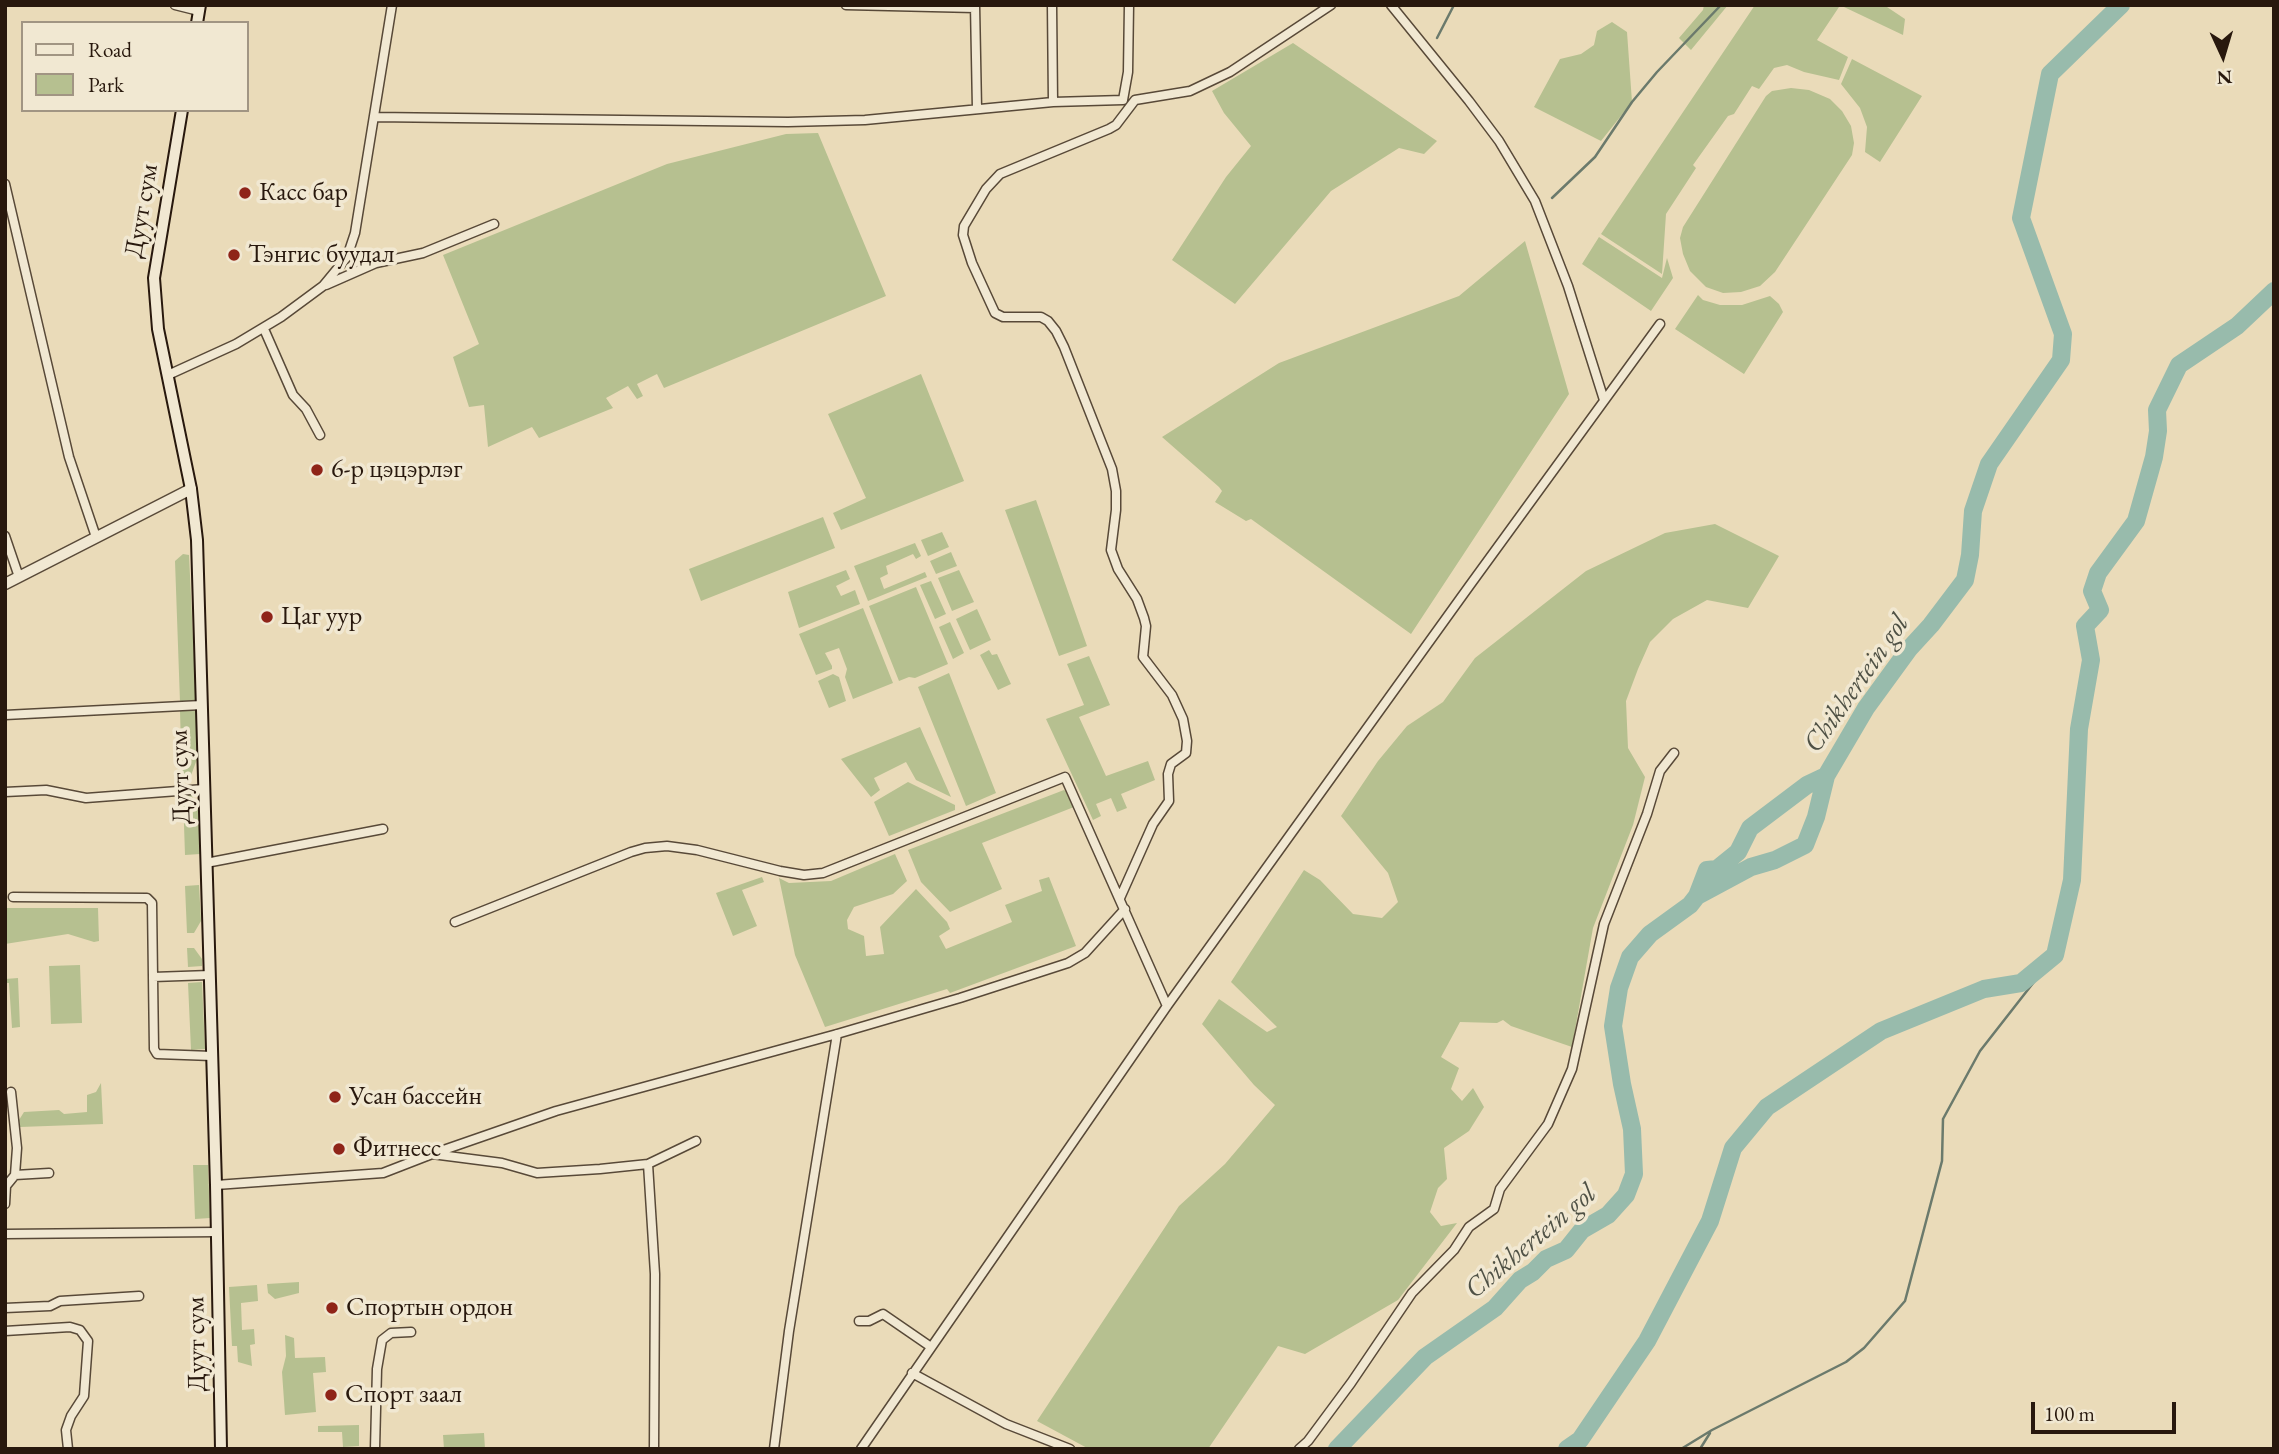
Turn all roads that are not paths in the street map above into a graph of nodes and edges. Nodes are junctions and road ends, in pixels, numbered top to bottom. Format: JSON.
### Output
{"nodes":[{"id":1,"x":175,"y":5,"type":"edge"},
{"id":2,"x":392,"y":5,"type":"edge"},
{"id":3,"x":846,"y":5,"type":"edge"},
{"id":4,"x":1052,"y":5,"type":"edge"},
{"id":5,"x":1129,"y":5,"type":"edge"},
{"id":6,"x":1331,"y":5,"type":"edge"},
{"id":7,"x":1391,"y":5,"type":"edge"},
{"id":8,"x":975,"y":7,"type":"edge"},
{"id":9,"x":199,"y":13,"type":"edge"},
{"id":10,"x":1122,"y":100,"type":"junction"},
{"id":11,"x":1135,"y":100,"type":"junction"},
{"id":12,"x":1053,"y":102,"type":"junction"},
{"id":13,"x":977,"y":109,"type":"junction"},
{"id":14,"x":182,"y":112,"type":"edge"},
{"id":15,"x":374,"y":117,"type":"junction"},
{"id":16,"x":5,"y":184,"type":"edge"},
{"id":17,"x":494,"y":225,"type":"dead end"},
{"id":18,"x":323,"y":286,"type":"junction"},
{"id":19,"x":1660,"y":324,"type":"dead end"},
{"id":20,"x":264,"y":328,"type":"junction"},
{"id":21,"x":168,"y":375,"type":"junction"},
{"id":22,"x":1604,"y":400,"type":"junction"},
{"id":23,"x":320,"y":435,"type":"dead end"},
{"id":24,"x":191,"y":489,"type":"junction"},
{"id":25,"x":5,"y":536,"type":"edge"},
{"id":26,"x":96,"y":537,"type":"junction"},
{"id":27,"x":19,"y":577,"type":"junction"},
{"id":28,"x":5,"y":584,"type":"edge"},
{"id":29,"x":202,"y":705,"type":"junction"},
{"id":30,"x":5,"y":715,"type":"edge"},
{"id":31,"x":1674,"y":753,"type":"dead end"},
{"id":32,"x":204,"y":789,"type":"junction"},
{"id":33,"x":5,"y":792,"type":"edge"},
{"id":34,"x":383,"y":829,"type":"dead end"},
{"id":35,"x":206,"y":863,"type":"junction"},
{"id":36,"x":13,"y":897,"type":"dead end"},
{"id":37,"x":1120,"y":898,"type":"junction"},
{"id":38,"x":1125,"y":909,"type":"junction"},
{"id":39,"x":455,"y":922,"type":"dead end"},
{"id":40,"x":210,"y":975,"type":"junction"},
{"id":41,"x":153,"y":977,"type":"junction"},
{"id":42,"x":1167,"y":1006,"type":"junction"},
{"id":43,"x":837,"y":1034,"type":"junction"},
{"id":44,"x":212,"y":1056,"type":"junction"},
{"id":45,"x":11,"y":1092,"type":"dead end"},
{"id":46,"x":696,"y":1141,"type":"dead end"},
{"id":47,"x":432,"y":1154,"type":"junction"},
{"id":48,"x":649,"y":1164,"type":"junction"},
{"id":49,"x":49,"y":1173,"type":"dead end"},
{"id":50,"x":15,"y":1175,"type":"junction"},
{"id":51,"x":216,"y":1185,"type":"junction"},
{"id":52,"x":5,"y":1204,"type":"edge"},
{"id":53,"x":217,"y":1232,"type":"junction"},
{"id":54,"x":5,"y":1234,"type":"edge"},
{"id":55,"x":139,"y":1296,"type":"dead end"},
{"id":56,"x":5,"y":1308,"type":"edge"},
{"id":57,"x":859,"y":1321,"type":"dead end"},
{"id":58,"x":5,"y":1331,"type":"edge"},
{"id":59,"x":411,"y":1332,"type":"dead end"},
{"id":60,"x":931,"y":1347,"type":"junction"},
{"id":61,"x":912,"y":1373,"type":"junction"},
{"id":62,"x":68,"y":1449,"type":"edge"},
{"id":63,"x":221,"y":1449,"type":"edge"},
{"id":64,"x":374,"y":1449,"type":"edge"},
{"id":65,"x":654,"y":1449,"type":"edge"},
{"id":66,"x":774,"y":1449,"type":"edge"},
{"id":67,"x":861,"y":1449,"type":"edge"},
{"id":68,"x":1070,"y":1449,"type":"edge"},
{"id":69,"x":1299,"y":1449,"type":"edge"}],
"edges":[{"from":1,"to":9,"type":"street"},
{"from":2,"to":15,"type":"street"},
{"from":3,"to":8,"type":"street"},
{"from":4,"to":12,"type":"street"},
{"from":5,"to":10,"type":"street"},
{"from":6,"to":11,"type":"street"},
{"from":7,"to":22,"type":"street"},
{"from":8,"to":13,"type":"street"},
{"from":10,"to":11,"type":"street"},
{"from":10,"to":12,"type":"street"},
{"from":11,"to":37,"type":"street"},
{"from":12,"to":13,"type":"street"},
{"from":13,"to":15,"type":"street"},
{"from":14,"to":21,"type":"main road","name":"Дуут сум"},
{"from":15,"to":18,"type":"street"},
{"from":16,"to":26,"type":"street"},
{"from":17,"to":18,"type":"street"},
{"from":18,"to":20,"type":"street"},
{"from":19,"to":22,"type":"street"},
{"from":20,"to":21,"type":"street"},
{"from":20,"to":23,"type":"street"},
{"from":21,"to":24,"type":"main road","name":"Дуут сум"},
{"from":22,"to":42,"type":"street"},
{"from":24,"to":26,"type":"street"},
{"from":24,"to":29,"type":"main road","name":"Дуут сум"},
{"from":25,"to":27,"type":"street"},
{"from":26,"to":27,"type":"street"},
{"from":27,"to":28,"type":"street"},
{"from":29,"to":30,"type":"street"},
{"from":29,"to":32,"type":"main road","name":"Дуут сум"},
{"from":31,"to":69,"type":"street"},
{"from":32,"to":33,"type":"street"},
{"from":32,"to":35,"type":"main road","name":"Дуут сум"},
{"from":34,"to":35,"type":"street"},
{"from":35,"to":40,"type":"main road","name":"Дуут сум"},
{"from":36,"to":41,"type":"street"},
{"from":37,"to":38,"type":"street"},
{"from":37,"to":39,"type":"street"},
{"from":38,"to":42,"type":"street"},
{"from":38,"to":43,"type":"street"},
{"from":40,"to":41,"type":"street"},
{"from":40,"to":44,"type":"main road","name":"Дуут сум"},
{"from":41,"to":44,"type":"street"},
{"from":42,"to":60,"type":"street"},
{"from":43,"to":47,"type":"street"},
{"from":43,"to":66,"type":"street"},
{"from":44,"to":51,"type":"main road","name":"Дуут сум"},
{"from":45,"to":50,"type":"street"},
{"from":46,"to":48,"type":"street"},
{"from":47,"to":48,"type":"street"},
{"from":47,"to":51,"type":"street"},
{"from":48,"to":65,"type":"street"},
{"from":49,"to":50,"type":"street"},
{"from":50,"to":52,"type":"street"},
{"from":51,"to":53,"type":"main road","name":"Дуут сум"},
{"from":53,"to":54,"type":"street"},
{"from":53,"to":63,"type":"main road","name":"Дуут сум"},
{"from":55,"to":56,"type":"street"},
{"from":57,"to":60,"type":"street"},
{"from":58,"to":62,"type":"street"},
{"from":59,"to":64,"type":"street"},
{"from":60,"to":61,"type":"street"},
{"from":61,"to":67,"type":"street"},
{"from":61,"to":68,"type":"street"}]}
